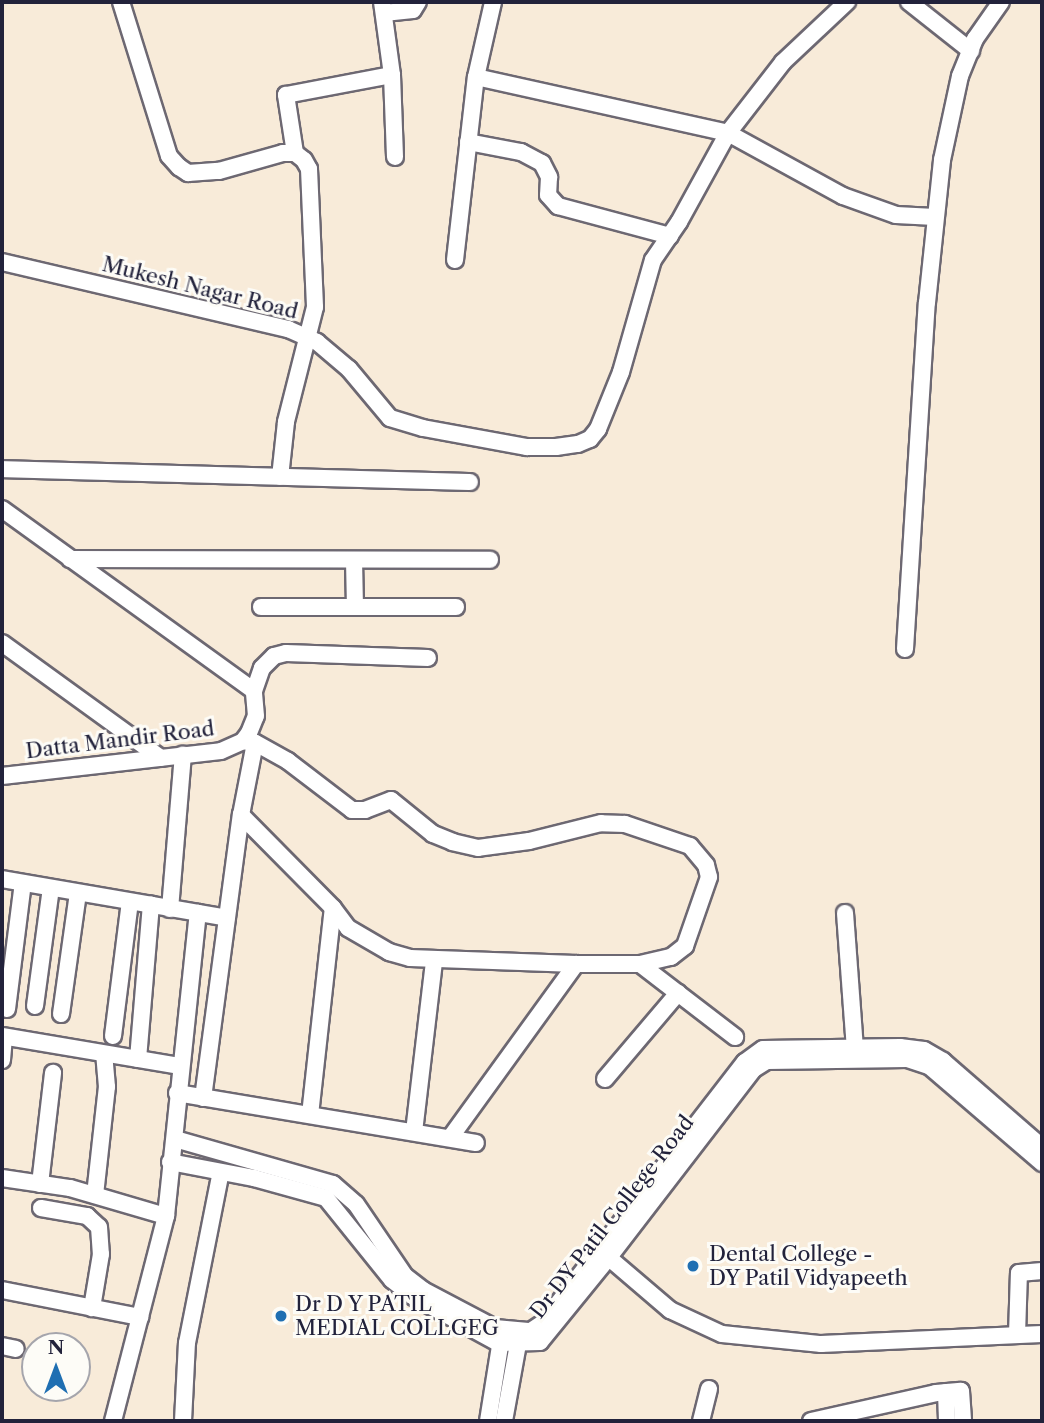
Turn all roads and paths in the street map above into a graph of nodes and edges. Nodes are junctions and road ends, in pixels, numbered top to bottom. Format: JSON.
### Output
{"nodes":[{"id":1,"x":121,"y":2,"type":"edge"},
{"id":2,"x":418,"y":2,"type":"edge"},
{"id":3,"x":493,"y":2,"type":"edge"},
{"id":4,"x":847,"y":2,"type":"edge"},
{"id":5,"x":909,"y":2,"type":"edge"},
{"id":6,"x":1001,"y":2,"type":"edge"},
{"id":7,"x":383,"y":7,"type":"edge"},
{"id":8,"x":971,"y":51,"type":"junction"},
{"id":9,"x":392,"y":75,"type":"junction"},
{"id":10,"x":476,"y":77,"type":"junction"},
{"id":11,"x":728,"y":133,"type":"junction"},
{"id":12,"x":468,"y":142,"type":"junction"},
{"id":13,"x":295,"y":153,"type":"junction"},
{"id":14,"x":395,"y":157,"type":"dead end"},
{"id":15,"x":935,"y":217,"type":"junction"},
{"id":16,"x":670,"y":236,"type":"junction"},
{"id":17,"x":455,"y":260,"type":"dead end"},
{"id":18,"x":2,"y":262,"type":"edge"},
{"id":19,"x":308,"y":339,"type":"junction"},
{"id":20,"x":2,"y":468,"type":"edge"},
{"id":21,"x":280,"y":477,"type":"junction"},
{"id":22,"x":470,"y":482,"type":"dead end"},
{"id":23,"x":2,"y":509,"type":"edge"},
{"id":24,"x":70,"y":559,"type":"junction"},
{"id":25,"x":354,"y":560,"type":"junction"},
{"id":26,"x":490,"y":560,"type":"dead end"},
{"id":27,"x":261,"y":607,"type":"dead end"},
{"id":28,"x":355,"y":607,"type":"junction"},
{"id":29,"x":456,"y":607,"type":"dead end"},
{"id":30,"x":2,"y":643,"type":"edge"},
{"id":31,"x":905,"y":649,"type":"dead end"},
{"id":32,"x":428,"y":658,"type":"dead end"},
{"id":33,"x":254,"y":691,"type":"junction"},
{"id":34,"x":249,"y":742,"type":"junction"},
{"id":35,"x":183,"y":755,"type":"junction"},
{"id":36,"x":161,"y":758,"type":"junction"},
{"id":37,"x":2,"y":776,"type":"edge"},
{"id":38,"x":241,"y":815,"type":"junction"},
{"id":39,"x":2,"y":879,"type":"edge"},
{"id":40,"x":23,"y":883,"type":"junction"},
{"id":41,"x":51,"y":888,"type":"junction"},
{"id":42,"x":78,"y":893,"type":"junction"},
{"id":43,"x":130,"y":902,"type":"junction"},
{"id":44,"x":151,"y":905,"type":"junction"},
{"id":45,"x":333,"y":908,"type":"junction"},
{"id":46,"x":170,"y":909,"type":"junction"},
{"id":47,"x":198,"y":913,"type":"junction"},
{"id":48,"x":845,"y":913,"type":"dead end"},
{"id":49,"x":227,"y":918,"type":"junction"},
{"id":50,"x":434,"y":961,"type":"junction"},
{"id":51,"x":576,"y":964,"type":"junction"},
{"id":52,"x":640,"y":964,"type":"junction"},
{"id":53,"x":678,"y":993,"type":"junction"},
{"id":54,"x":35,"y":1006,"type":"dead end"},
{"id":55,"x":7,"y":1009,"type":"dead end"},
{"id":56,"x":61,"y":1014,"type":"dead end"},
{"id":57,"x":113,"y":1036,"type":"dead end"},
{"id":58,"x":3,"y":1037,"type":"edge"},
{"id":59,"x":735,"y":1037,"type":"dead end"},
{"id":60,"x":855,"y":1048,"type":"junction"},
{"id":61,"x":104,"y":1054,"type":"junction"},
{"id":62,"x":138,"y":1059,"type":"junction"},
{"id":63,"x":2,"y":1060,"type":"edge"},
{"id":64,"x":180,"y":1066,"type":"junction"},
{"id":65,"x":53,"y":1073,"type":"dead end"},
{"id":66,"x":606,"y":1079,"type":"dead end"},
{"id":67,"x":177,"y":1093,"type":"junction"},
{"id":68,"x":203,"y":1098,"type":"junction"},
{"id":69,"x":310,"y":1115,"type":"junction"},
{"id":70,"x":414,"y":1132,"type":"junction"},
{"id":71,"x":450,"y":1138,"type":"junction"},
{"id":72,"x":175,"y":1139,"type":"junction"},
{"id":73,"x":477,"y":1143,"type":"dead end"},
{"id":74,"x":1042,"y":1147,"type":"edge"},
{"id":75,"x":170,"y":1162,"type":"junction"},
{"id":76,"x":1042,"y":1163,"type":"edge"},
{"id":77,"x":221,"y":1172,"type":"junction"},
{"id":78,"x":2,"y":1178,"type":"edge"},
{"id":79,"x":40,"y":1184,"type":"junction"},
{"id":80,"x":96,"y":1195,"type":"junction"},
{"id":81,"x":41,"y":1208,"type":"dead end"},
{"id":82,"x":166,"y":1216,"type":"junction"},
{"id":83,"x":604,"y":1253,"type":"junction"},
{"id":84,"x":1042,"y":1272,"type":"edge"},
{"id":85,"x":2,"y":1290,"type":"edge"},
{"id":86,"x":92,"y":1308,"type":"junction"},
{"id":87,"x":140,"y":1317,"type":"junction"},
{"id":88,"x":1042,"y":1334,"type":"edge"},
{"id":89,"x":1017,"y":1335,"type":"junction"},
{"id":90,"x":510,"y":1337,"type":"junction"},
{"id":91,"x":709,"y":1389,"type":"dead end"},
{"id":92,"x":946,"y":1392,"type":"junction"},
{"id":93,"x":113,"y":1421,"type":"edge"},
{"id":94,"x":183,"y":1421,"type":"edge"},
{"id":95,"x":488,"y":1421,"type":"edge"},
{"id":96,"x":504,"y":1421,"type":"edge"},
{"id":97,"x":701,"y":1421,"type":"edge"},
{"id":98,"x":811,"y":1421,"type":"edge"},
{"id":99,"x":947,"y":1421,"type":"edge"},
{"id":100,"x":963,"y":1421,"type":"edge"}],
"edges":[{"from":1,"to":13,"type":"street"},
{"from":2,"to":7,"type":"street"},
{"from":3,"to":10,"type":"street"},
{"from":4,"to":11,"type":"street","name":"Mukesh Nagar Road"},
{"from":5,"to":8,"type":"street"},
{"from":6,"to":8,"type":"street"},
{"from":7,"to":9,"type":"street"},
{"from":8,"to":15,"type":"street"},
{"from":9,"to":13,"type":"street"},
{"from":9,"to":14,"type":"street"},
{"from":10,"to":11,"type":"street"},
{"from":10,"to":12,"type":"street"},
{"from":11,"to":15,"type":"street"},
{"from":11,"to":16,"type":"street","name":"Mukesh Nagar Road"},
{"from":12,"to":16,"type":"street"},
{"from":12,"to":17,"type":"street"},
{"from":13,"to":19,"type":"street"},
{"from":15,"to":31,"type":"street"},
{"from":16,"to":19,"type":"street","name":"Mukesh Nagar Road"},
{"from":18,"to":19,"type":"street","name":"Mukesh Nagar Road"},
{"from":19,"to":21,"type":"street"},
{"from":20,"to":21,"type":"street"},
{"from":21,"to":22,"type":"street"},
{"from":23,"to":24,"type":"street"},
{"from":24,"to":25,"type":"street"},
{"from":24,"to":33,"type":"street"},
{"from":25,"to":26,"type":"street"},
{"from":25,"to":28,"type":"street"},
{"from":27,"to":28,"type":"street"},
{"from":28,"to":29,"type":"street"},
{"from":30,"to":36,"type":"street"},
{"from":32,"to":33,"type":"street"},
{"from":33,"to":34,"type":"street"},
{"from":34,"to":35,"type":"street","name":"Datta Mandir Road"},
{"from":34,"to":38,"type":"street"},
{"from":34,"to":52,"type":"street"},
{"from":35,"to":36,"type":"street","name":"Datta Mandir Road"},
{"from":35,"to":46,"type":"street"},
{"from":36,"to":37,"type":"street","name":"Datta Mandir Road"},
{"from":38,"to":45,"type":"street"},
{"from":38,"to":49,"type":"street"},
{"from":39,"to":40,"type":"street"},
{"from":40,"to":41,"type":"street"},
{"from":40,"to":55,"type":"street"},
{"from":41,"to":42,"type":"street"},
{"from":41,"to":54,"type":"street"},
{"from":42,"to":43,"type":"street"},
{"from":42,"to":56,"type":"street"},
{"from":43,"to":44,"type":"street"},
{"from":43,"to":57,"type":"street"},
{"from":44,"to":46,"type":"street"},
{"from":44,"to":62,"type":"street"},
{"from":45,"to":50,"type":"street"},
{"from":45,"to":69,"type":"street"},
{"from":46,"to":47,"type":"street"},
{"from":47,"to":49,"type":"street"},
{"from":47,"to":64,"type":"street"},
{"from":48,"to":60,"type":"street"},
{"from":49,"to":68,"type":"street"},
{"from":50,"to":51,"type":"street"},
{"from":50,"to":70,"type":"street"},
{"from":51,"to":52,"type":"street"},
{"from":51,"to":71,"type":"street"},
{"from":52,"to":53,"type":"street"},
{"from":53,"to":59,"type":"street"},
{"from":53,"to":66,"type":"street"},
{"from":58,"to":61,"type":"street"},
{"from":58,"to":63,"type":"street"},
{"from":60,"to":74,"type":"street","name":"Dr DY Patil College Road"},
{"from":60,"to":83,"type":"street","name":"Dr DY Patil College Road"},
{"from":61,"to":62,"type":"street"},
{"from":61,"to":80,"type":"street"},
{"from":62,"to":64,"type":"street"},
{"from":64,"to":67,"type":"street"},
{"from":65,"to":79,"type":"street"},
{"from":67,"to":68,"type":"street"},
{"from":67,"to":72,"type":"street"},
{"from":68,"to":69,"type":"street"},
{"from":69,"to":70,"type":"street"},
{"from":70,"to":71,"type":"street"},
{"from":71,"to":73,"type":"street"},
{"from":72,"to":75,"type":"street"},
{"from":72,"to":90,"type":"street","name":"Dr DY Patil College Road"},
{"from":75,"to":77,"type":"street"},
{"from":75,"to":82,"type":"street"},
{"from":76,"to":83,"type":"street","name":"Dr DY Patil College Road"},
{"from":77,"to":90,"type":"street"},
{"from":77,"to":94,"type":"street"},
{"from":78,"to":79,"type":"street"},
{"from":79,"to":80,"type":"street"},
{"from":80,"to":82,"type":"street"},
{"from":81,"to":86,"type":"street"},
{"from":82,"to":87,"type":"street"},
{"from":83,"to":89,"type":"street"},
{"from":83,"to":90,"type":"street","name":"Dr DY Patil College Road"},
{"from":84,"to":89,"type":"street"},
{"from":85,"to":86,"type":"street"},
{"from":86,"to":87,"type":"street"},
{"from":87,"to":93,"type":"street"},
{"from":88,"to":89,"type":"street"},
{"from":90,"to":95,"type":"street"},
{"from":90,"to":96,"type":"street"},
{"from":91,"to":97,"type":"street"},
{"from":92,"to":98,"type":"street"},
{"from":92,"to":99,"type":"street"},
{"from":92,"to":100,"type":"street"}]}
